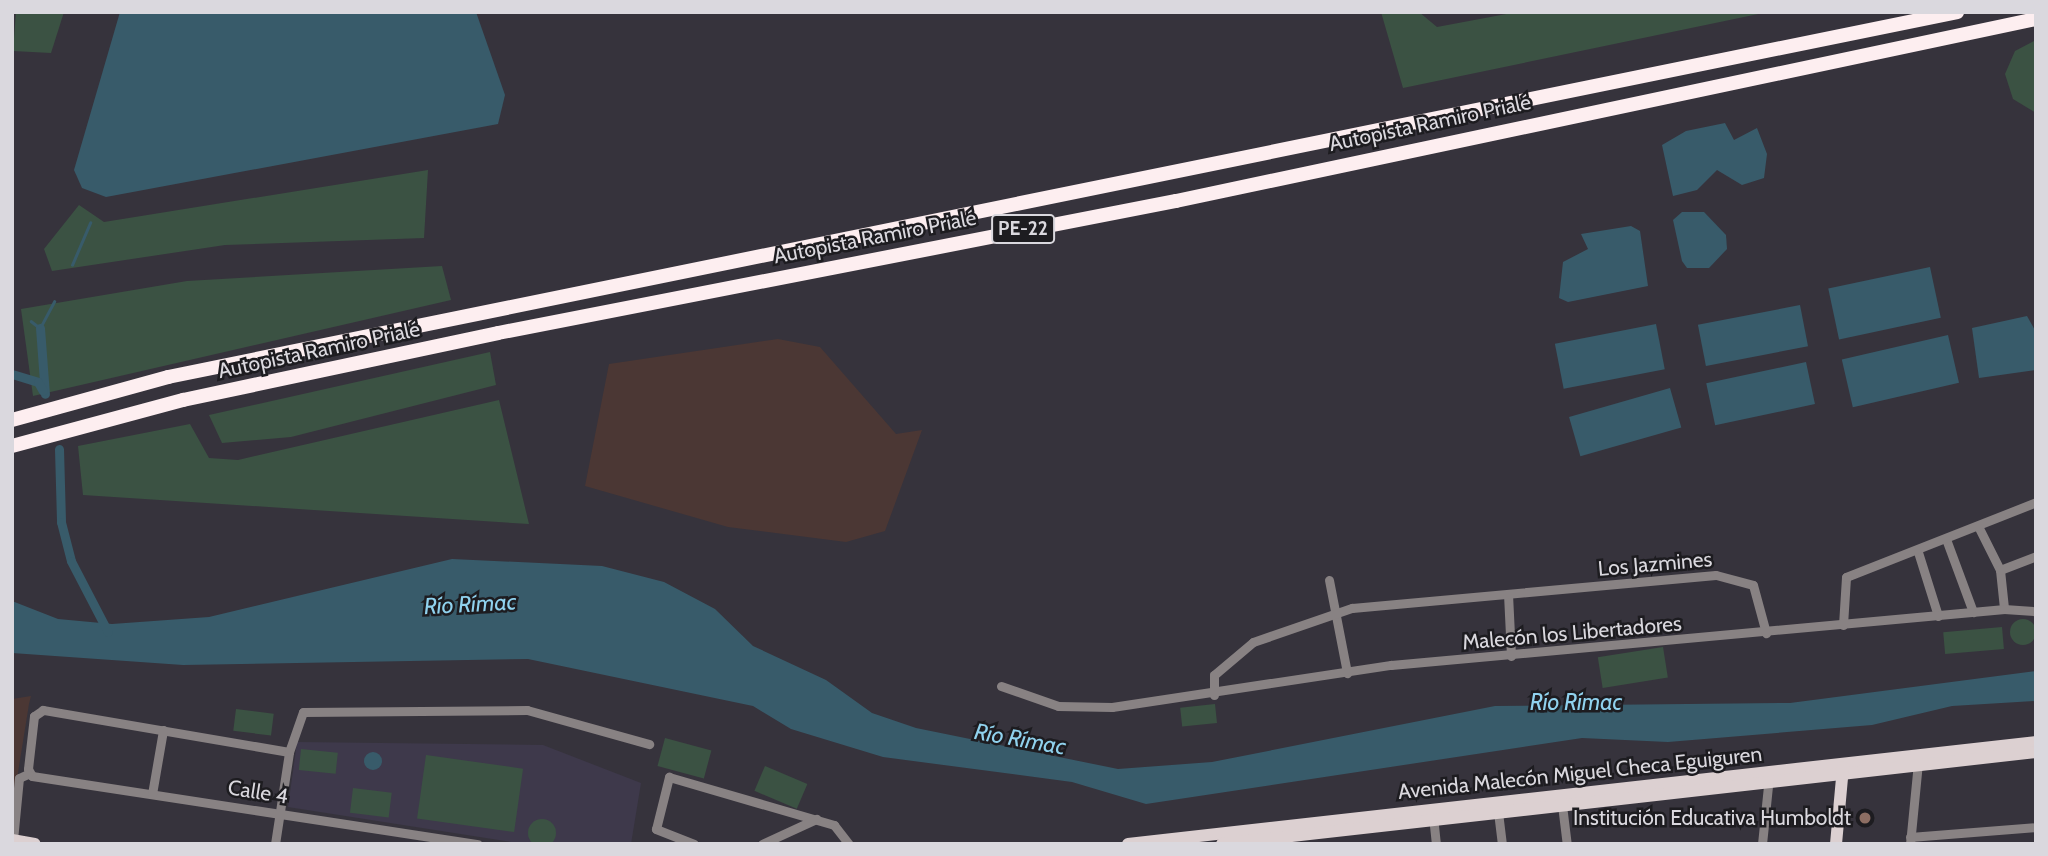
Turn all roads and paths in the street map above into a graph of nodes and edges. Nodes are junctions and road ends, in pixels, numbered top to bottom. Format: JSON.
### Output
{"nodes":[{"id":1,"x":1957,"y":12,"type":"edge"},
{"id":2,"x":2036,"y":19,"type":"edge"},
{"id":3,"x":12,"y":420,"type":"edge"},
{"id":4,"x":12,"y":446,"type":"edge"},
{"id":5,"x":2036,"y":502,"type":"edge"},
{"id":6,"x":1978,"y":526,"type":"junction"},
{"id":7,"x":1946,"y":540,"type":"junction"},
{"id":8,"x":1918,"y":552,"type":"junction"},
{"id":9,"x":2036,"y":556,"type":"edge"},
{"id":10,"x":2000,"y":570,"type":"junction"},
{"id":11,"x":1329,"y":580,"type":"dead end"},
{"id":12,"x":1508,"y":594,"type":"junction"},
{"id":13,"x":2004,"y":609,"type":"junction"},
{"id":14,"x":2036,"y":611,"type":"edge"},
{"id":15,"x":1336,"y":612,"type":"junction"},
{"id":16,"x":1973,"y":612,"type":"junction"},
{"id":17,"x":1938,"y":616,"type":"junction"},
{"id":18,"x":1843,"y":625,"type":"junction"},
{"id":19,"x":1766,"y":633,"type":"junction"},
{"id":20,"x":1511,"y":656,"type":"junction"},
{"id":21,"x":1347,"y":673,"type":"junction"},
{"id":22,"x":1001,"y":686,"type":"dead end"},
{"id":23,"x":1214,"y":695,"type":"junction"},
{"id":24,"x":163,"y":730,"type":"junction"},
{"id":25,"x":2036,"y":742,"type":"edge"},
{"id":26,"x":649,"y":744,"type":"dead end"},
{"id":27,"x":289,"y":752,"type":"junction"},
{"id":28,"x":2036,"y":752,"type":"edge"},
{"id":29,"x":1918,"y":760,"type":"junction"},
{"id":30,"x":1843,"y":768,"type":"junction"},
{"id":31,"x":30,"y":775,"type":"junction"},
{"id":32,"x":1769,"y":777,"type":"junction"},
{"id":33,"x":152,"y":794,"type":"junction"},
{"id":34,"x":1562,"y":805,"type":"junction"},
{"id":35,"x":1498,"y":812,"type":"junction"},
{"id":36,"x":280,"y":813,"type":"junction"},
{"id":37,"x":1432,"y":813,"type":"junction"},
{"id":38,"x":816,"y":819,"type":"junction"},
{"id":39,"x":2036,"y":827,"type":"edge"},
{"id":40,"x":415,"y":839,"type":"edge"},
{"id":41,"x":13,"y":840,"type":"edge"},
{"id":42,"x":1910,"y":841,"type":"edge"},
{"id":43,"x":35,"y":844,"type":"edge"},
{"id":44,"x":275,"y":844,"type":"edge"},
{"id":45,"x":478,"y":844,"type":"edge"},
{"id":46,"x":694,"y":844,"type":"edge"},
{"id":47,"x":762,"y":844,"type":"edge"},
{"id":48,"x":849,"y":844,"type":"edge"},
{"id":49,"x":1128,"y":844,"type":"edge"},
{"id":50,"x":1222,"y":844,"type":"edge"},
{"id":51,"x":1436,"y":844,"type":"edge"},
{"id":52,"x":1502,"y":844,"type":"edge"},
{"id":53,"x":1567,"y":844,"type":"edge"},
{"id":54,"x":1762,"y":844,"type":"edge"},
{"id":55,"x":1836,"y":844,"type":"edge"}],
"edges":[{"from":1,"to":3,"type":"highway","name":"Autopista Ramiro Prialé","number":"PE-22"},
{"from":2,"to":4,"type":"highway","name":"Autopista Ramiro Prialé","number":"PE-22"},
{"from":5,"to":6,"type":"street"},
{"from":6,"to":7,"type":"street"},
{"from":6,"to":10,"type":"street"},
{"from":7,"to":8,"type":"street"},
{"from":7,"to":16,"type":"street"},
{"from":8,"to":17,"type":"street"},
{"from":8,"to":18,"type":"street"},
{"from":9,"to":10,"type":"street"},
{"from":10,"to":13,"type":"street"},
{"from":11,"to":15,"type":"street"},
{"from":12,"to":15,"type":"street"},
{"from":12,"to":19,"type":"street","name":"Los Jazmines"},
{"from":12,"to":20,"type":"street"},
{"from":13,"to":14,"type":"street","name":"Malecón los Libertadores"},
{"from":13,"to":16,"type":"street","name":"Malecón los Libertadores"},
{"from":15,"to":21,"type":"street"},
{"from":15,"to":23,"type":"street"},
{"from":16,"to":17,"type":"street","name":"Malecón los Libertadores"},
{"from":17,"to":18,"type":"street","name":"Malecón los Libertadores"},
{"from":18,"to":19,"type":"street","name":"Malecón los Libertadores"},
{"from":19,"to":20,"type":"street","name":"Malecón los Libertadores"},
{"from":20,"to":21,"type":"street","name":"Malecón los Libertadores"},
{"from":21,"to":23,"type":"street","name":"Malecón los Libertadores"},
{"from":22,"to":23,"type":"street","name":"Malecón los Libertadores"},
{"from":24,"to":27,"type":"street"},
{"from":24,"to":31,"type":"street"},
{"from":24,"to":33,"type":"street"},
{"from":25,"to":29,"type":"main road","name":"Avenida Malecón Miguel Checa Eguiguren"},
{"from":26,"to":27,"type":"street"},
{"from":27,"to":36,"type":"street"},
{"from":28,"to":29,"type":"main road","name":"Avenida Malecón Miguel Checa Eguiguren"},
{"from":29,"to":30,"type":"main road","name":"Avenida Malecón Miguel Checa Eguiguren"},
{"from":29,"to":42,"type":"street"},
{"from":30,"to":32,"type":"main road","name":"Avenida Malecón Miguel Checa Eguiguren"},
{"from":30,"to":55,"type":"main road"},
{"from":31,"to":33,"type":"street","name":"Calle 4"},
{"from":31,"to":41,"type":"street"},
{"from":32,"to":34,"type":"main road","name":"Avenida Malecón Miguel Checa Eguiguren"},
{"from":32,"to":37,"type":"main road","name":"Avenida Malecón Miguel Checa Eguiguren"},
{"from":32,"to":54,"type":"street"},
{"from":33,"to":36,"type":"street","name":"Calle 4"},
{"from":34,"to":35,"type":"main road","name":"Avenida Malecón Miguel Checa Eguiguren"},
{"from":34,"to":53,"type":"street"},
{"from":35,"to":37,"type":"main road","name":"Avenida Malecón Miguel Checa Eguiguren"},
{"from":35,"to":52,"type":"street"},
{"from":36,"to":40,"type":"street","name":"Calle 4"},
{"from":36,"to":44,"type":"street"},
{"from":37,"to":49,"type":"main road","name":"Avenida Malecón Miguel Checa Eguiguren"},
{"from":37,"to":50,"type":"main road","name":"Avenida Malecón Miguel Checa Eguiguren"},
{"from":37,"to":51,"type":"street"},
{"from":38,"to":46,"type":"street"},
{"from":38,"to":47,"type":"street"},
{"from":38,"to":48,"type":"street"},
{"from":39,"to":42,"type":"street"},
{"from":40,"to":45,"type":"street","name":"Calle 4"},
{"from":41,"to":43,"type":"main road"}]}
